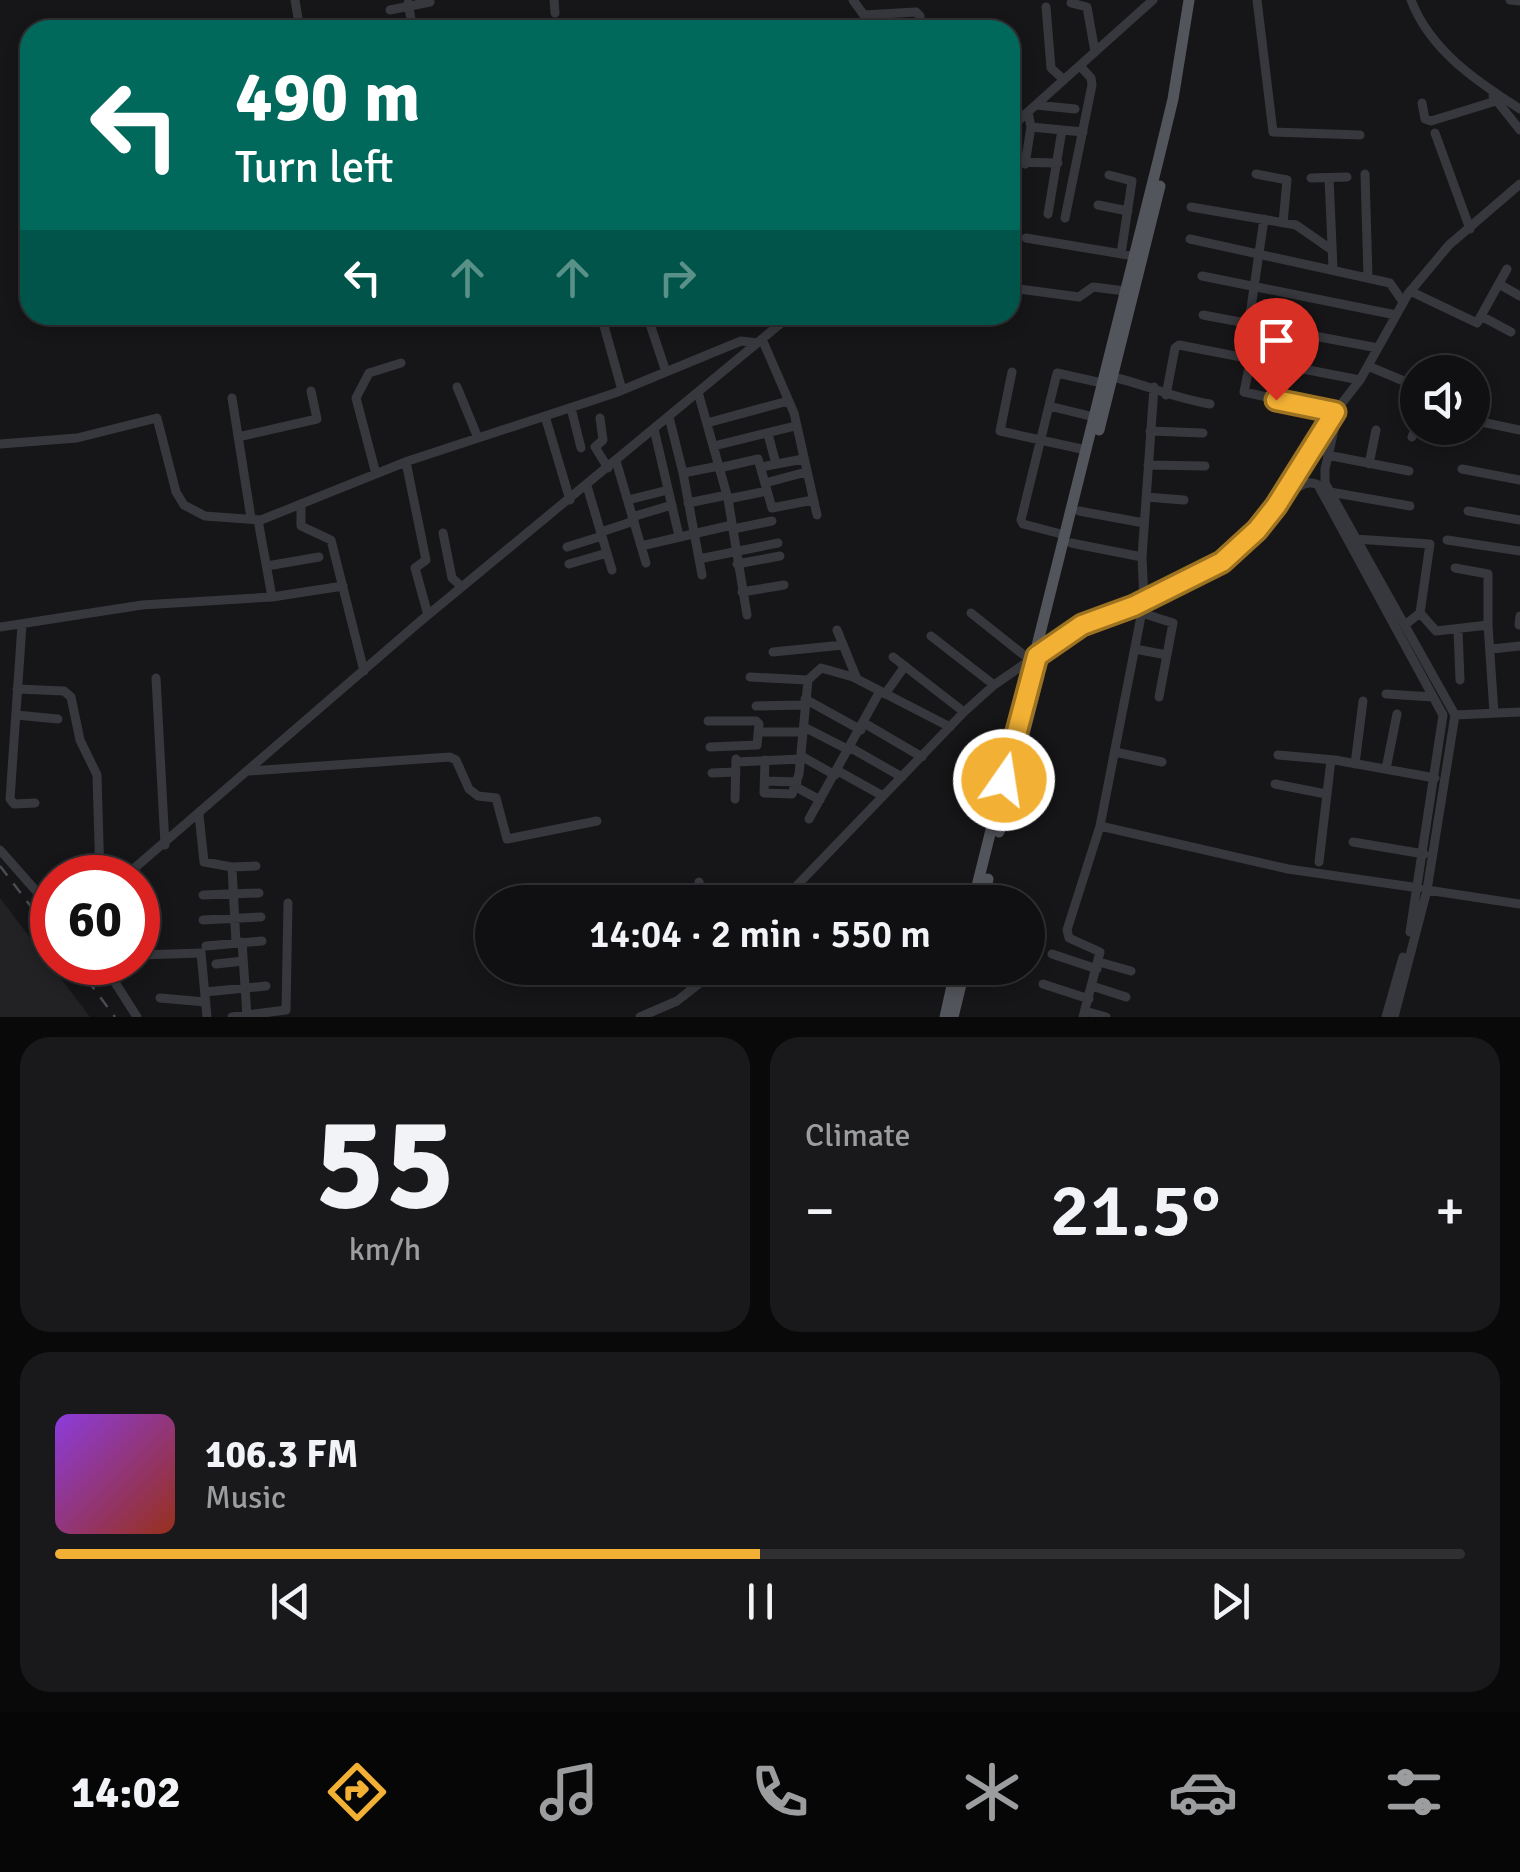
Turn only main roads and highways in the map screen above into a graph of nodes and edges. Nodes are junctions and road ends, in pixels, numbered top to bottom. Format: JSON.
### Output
{"nodes":[{"id":1,"x":1193,"y":0,"type":"edge"},
{"id":2,"x":1107,"y":380,"type":"junction"},
{"id":3,"x":1068,"y":539,"type":"junction"},
{"id":4,"x":994,"y":840,"type":"junction"},
{"id":5,"x":979,"y":885,"type":"edge"},
{"id":6,"x":985,"y":885,"type":"edge"},
{"id":7,"x":952,"y":985,"type":"edge"},
{"id":8,"x":961,"y":985,"type":"edge"},
{"id":9,"x":944,"y":1017,"type":"edge"},
{"id":10,"x":953,"y":1017,"type":"edge"}],
"edges":[{"from":1,"to":2,"type":"main road"},
{"from":1,"to":2,"type":"main road"},
{"from":2,"to":3,"type":"main road"},
{"from":2,"to":3,"type":"main road"},
{"from":3,"to":4,"type":"main road"},
{"from":4,"to":5,"type":"main road"},
{"from":4,"to":6,"type":"main road"},
{"from":7,"to":9,"type":"main road"},
{"from":8,"to":10,"type":"main road"}]}
